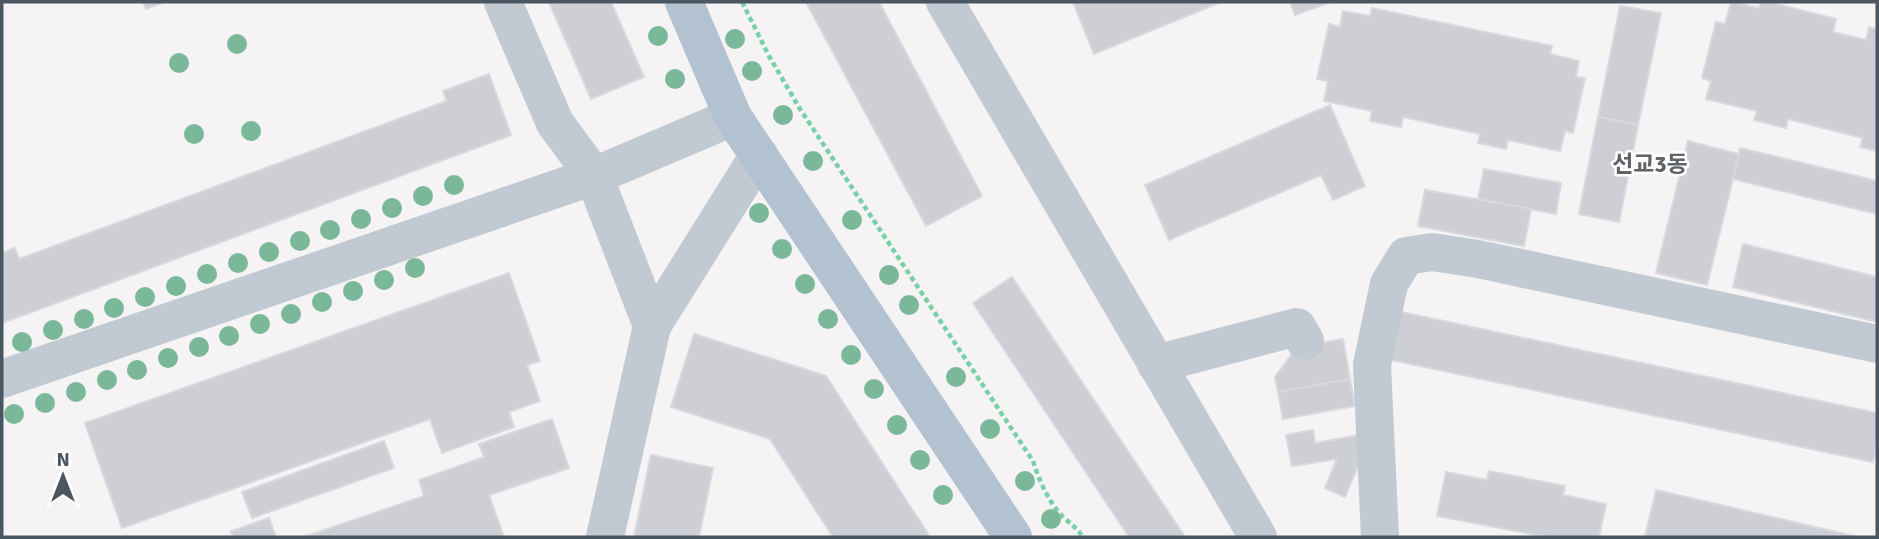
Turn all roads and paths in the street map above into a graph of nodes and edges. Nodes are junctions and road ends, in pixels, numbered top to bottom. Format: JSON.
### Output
{"nodes":[{"id":1,"x":503,"y":2,"type":"edge"},
{"id":2,"x":684,"y":2,"type":"edge"},
{"id":3,"x":742,"y":2,"type":"edge"},
{"id":4,"x":953,"y":4,"type":"edge"},
{"id":5,"x":733,"y":117,"type":"junction"},
{"id":6,"x":759,"y":155,"type":"junction"},
{"id":7,"x":594,"y":176,"type":"junction"},
{"id":8,"x":652,"y":326,"type":"junction"},
{"id":9,"x":1304,"y":341,"type":"dead end"},
{"id":10,"x":1877,"y":344,"type":"edge"},
{"id":11,"x":1156,"y":363,"type":"junction"},
{"id":12,"x":2,"y":379,"type":"edge"},
{"id":13,"x":605,"y":537,"type":"edge"},
{"id":14,"x":1013,"y":537,"type":"edge"},
{"id":15,"x":1083,"y":537,"type":"edge"},
{"id":16,"x":1258,"y":537,"type":"edge"},
{"id":17,"x":1380,"y":537,"type":"edge"}],
"edges":[{"from":1,"to":7,"type":"street"},
{"from":2,"to":5,"type":"main road"},
{"from":3,"to":15,"type":"path"},
{"from":4,"to":11,"type":"street"},
{"from":5,"to":6,"type":"main road"},
{"from":5,"to":7,"type":"street"},
{"from":6,"to":8,"type":"street"},
{"from":6,"to":14,"type":"main road"},
{"from":7,"to":8,"type":"street"},
{"from":7,"to":12,"type":"street"},
{"from":8,"to":13,"type":"street"},
{"from":9,"to":11,"type":"street"},
{"from":10,"to":17,"type":"street"},
{"from":11,"to":16,"type":"street"}]}
